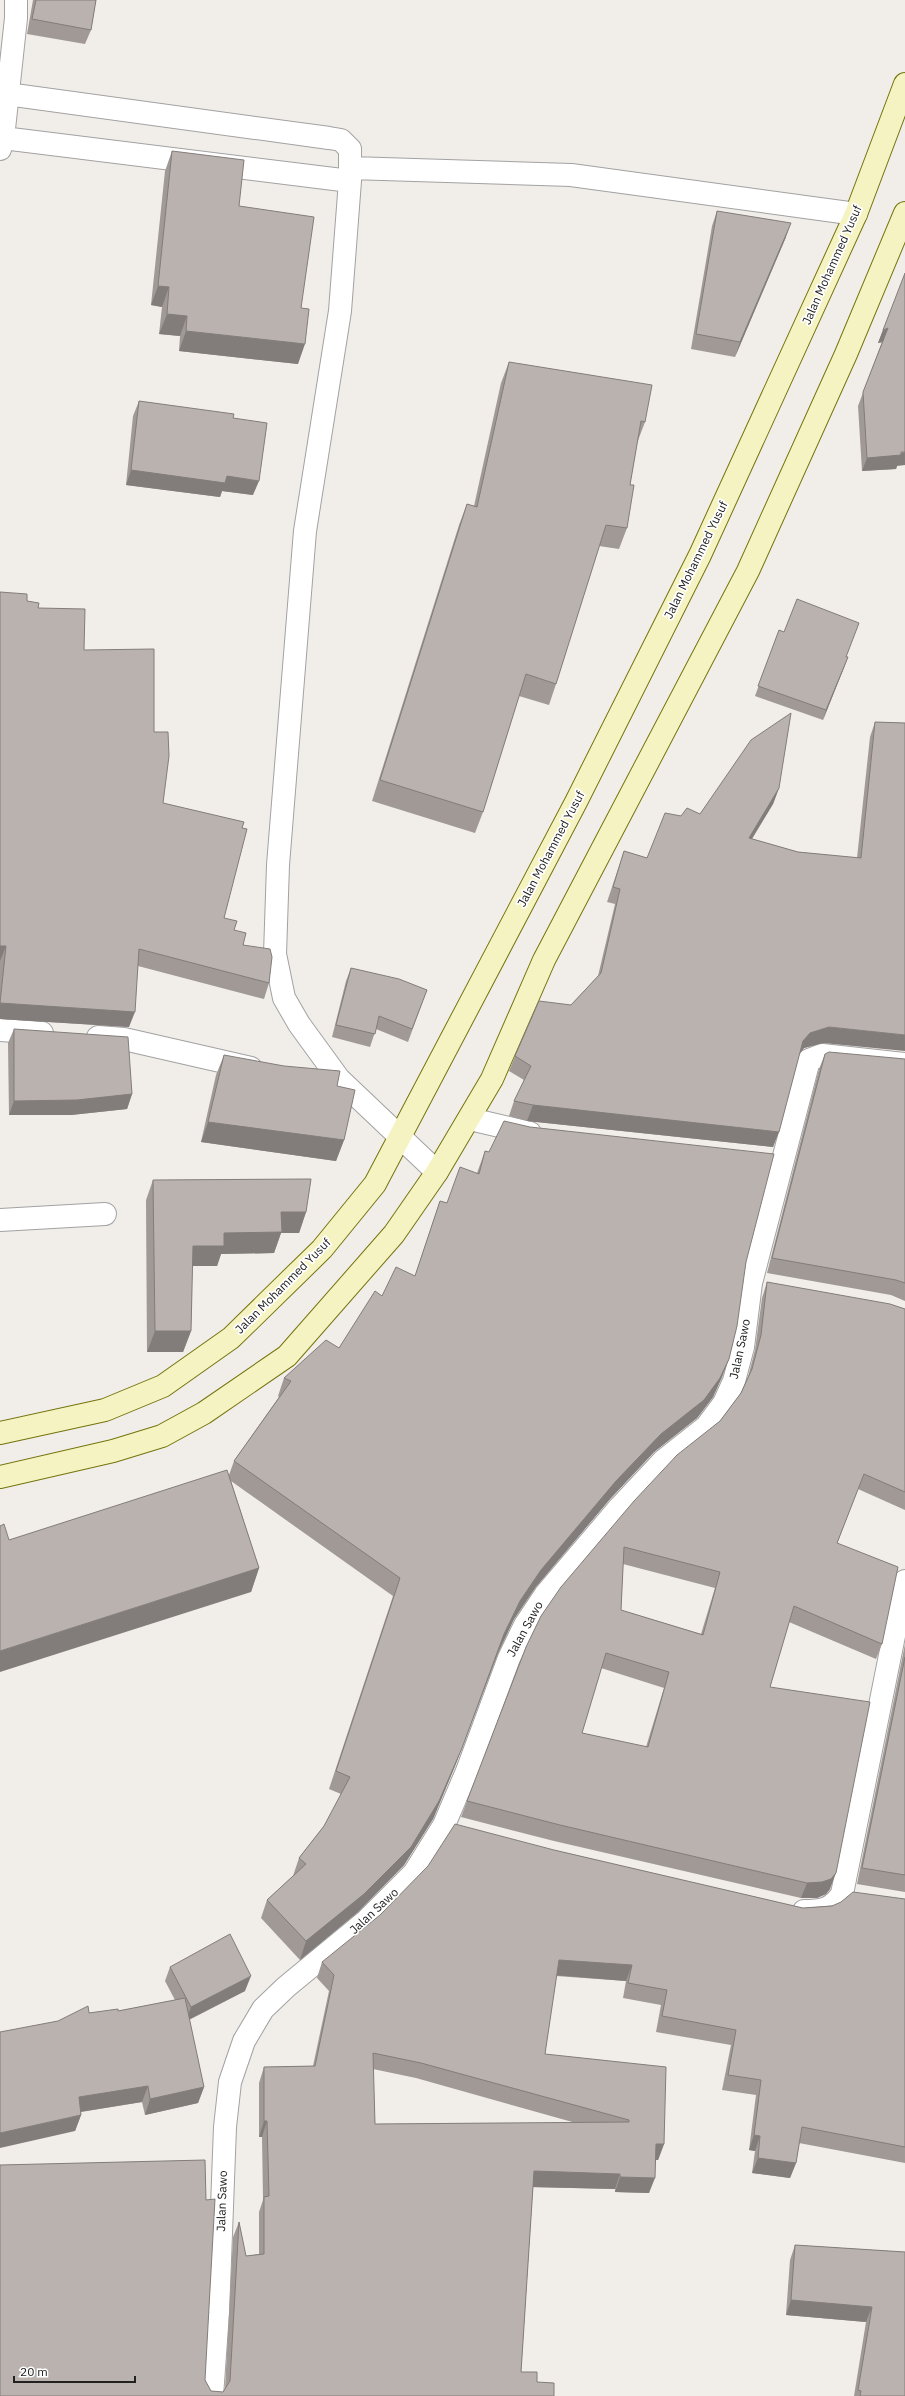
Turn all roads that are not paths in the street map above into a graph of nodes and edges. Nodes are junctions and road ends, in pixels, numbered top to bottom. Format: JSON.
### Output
{"nodes":[{"id":1,"x":16,"y":0,"type":"edge"},
{"id":2,"x":905,"y":84,"type":"edge"},
{"id":3,"x":7,"y":94,"type":"junction"},
{"id":4,"x":2,"y":144,"type":"edge"},
{"id":5,"x":351,"y":175,"type":"junction"},
{"id":6,"x":905,"y":213,"type":"edge"},
{"id":7,"x":856,"y":214,"type":"junction"},
{"id":8,"x":0,"y":1030,"type":"edge"},
{"id":9,"x":905,"y":1064,"type":"edge"},
{"id":10,"x":270,"y":1072,"type":"edge"},
{"id":11,"x":316,"y":1077,"type":"edge"},
{"id":12,"x":339,"y":1079,"type":"junction"},
{"id":13,"x":470,"y":1119,"type":"junction"},
{"id":14,"x":547,"y":1135,"type":"edge"},
{"id":15,"x":399,"y":1137,"type":"junction"},
{"id":16,"x":759,"y":1159,"type":"edge"},
{"id":17,"x":782,"y":1161,"type":"junction"},
{"id":18,"x":437,"y":1172,"type":"junction"},
{"id":19,"x":105,"y":1214,"type":"dead end"},
{"id":20,"x":0,"y":1220,"type":"edge"},
{"id":21,"x":752,"y":1284,"type":"junction"},
{"id":22,"x":774,"y":1288,"type":"edge"},
{"id":23,"x":0,"y":1433,"type":"edge"},
{"id":24,"x":0,"y":1478,"type":"edge"},
{"id":25,"x":905,"y":1581,"type":"edge"},
{"id":26,"x":444,"y":1825,"type":"junction"},
{"id":27,"x":467,"y":1831,"type":"edge"},
{"id":28,"x":842,"y":1894,"type":"junction"},
{"id":29,"x":866,"y":1897,"type":"edge"},
{"id":30,"x":785,"y":1908,"type":"edge"},
{"id":31,"x":212,"y":2396,"type":"edge"}],
"edges":[{"from":1,"to":3,"type":"street"},
{"from":2,"to":7,"type":"main road","name":"Jalan Mohammed Yusuf"},
{"from":3,"to":4,"type":"street"},
{"from":3,"to":5,"type":"street"},
{"from":4,"to":5,"type":"street"},
{"from":5,"to":7,"type":"street"},
{"from":5,"to":12,"type":"street"},
{"from":6,"to":13,"type":"main road"},
{"from":7,"to":15,"type":"main road","name":"Jalan Mohammed Yusuf"},
{"from":8,"to":10,"type":"street"},
{"from":9,"to":17,"type":"street","name":"Jalan Sawo"},
{"from":11,"to":12,"type":"street"},
{"from":12,"to":15,"type":"street"},
{"from":13,"to":14,"type":"street"},
{"from":13,"to":18,"type":"main road"},
{"from":15,"to":18,"type":"street"},
{"from":15,"to":23,"type":"main road","name":"Jalan Mohammed Yusuf"},
{"from":16,"to":17,"type":"street"},
{"from":17,"to":21,"type":"street","name":"Jalan Sawo"},
{"from":18,"to":24,"type":"main road"},
{"from":19,"to":20,"type":"street"},
{"from":21,"to":22,"type":"street"},
{"from":21,"to":26,"type":"street","name":"Jalan Sawo"},
{"from":25,"to":28,"type":"street"},
{"from":26,"to":27,"type":"street"},
{"from":26,"to":31,"type":"street","name":"Jalan Sawo"},
{"from":28,"to":29,"type":"street"},
{"from":28,"to":30,"type":"street"}]}
